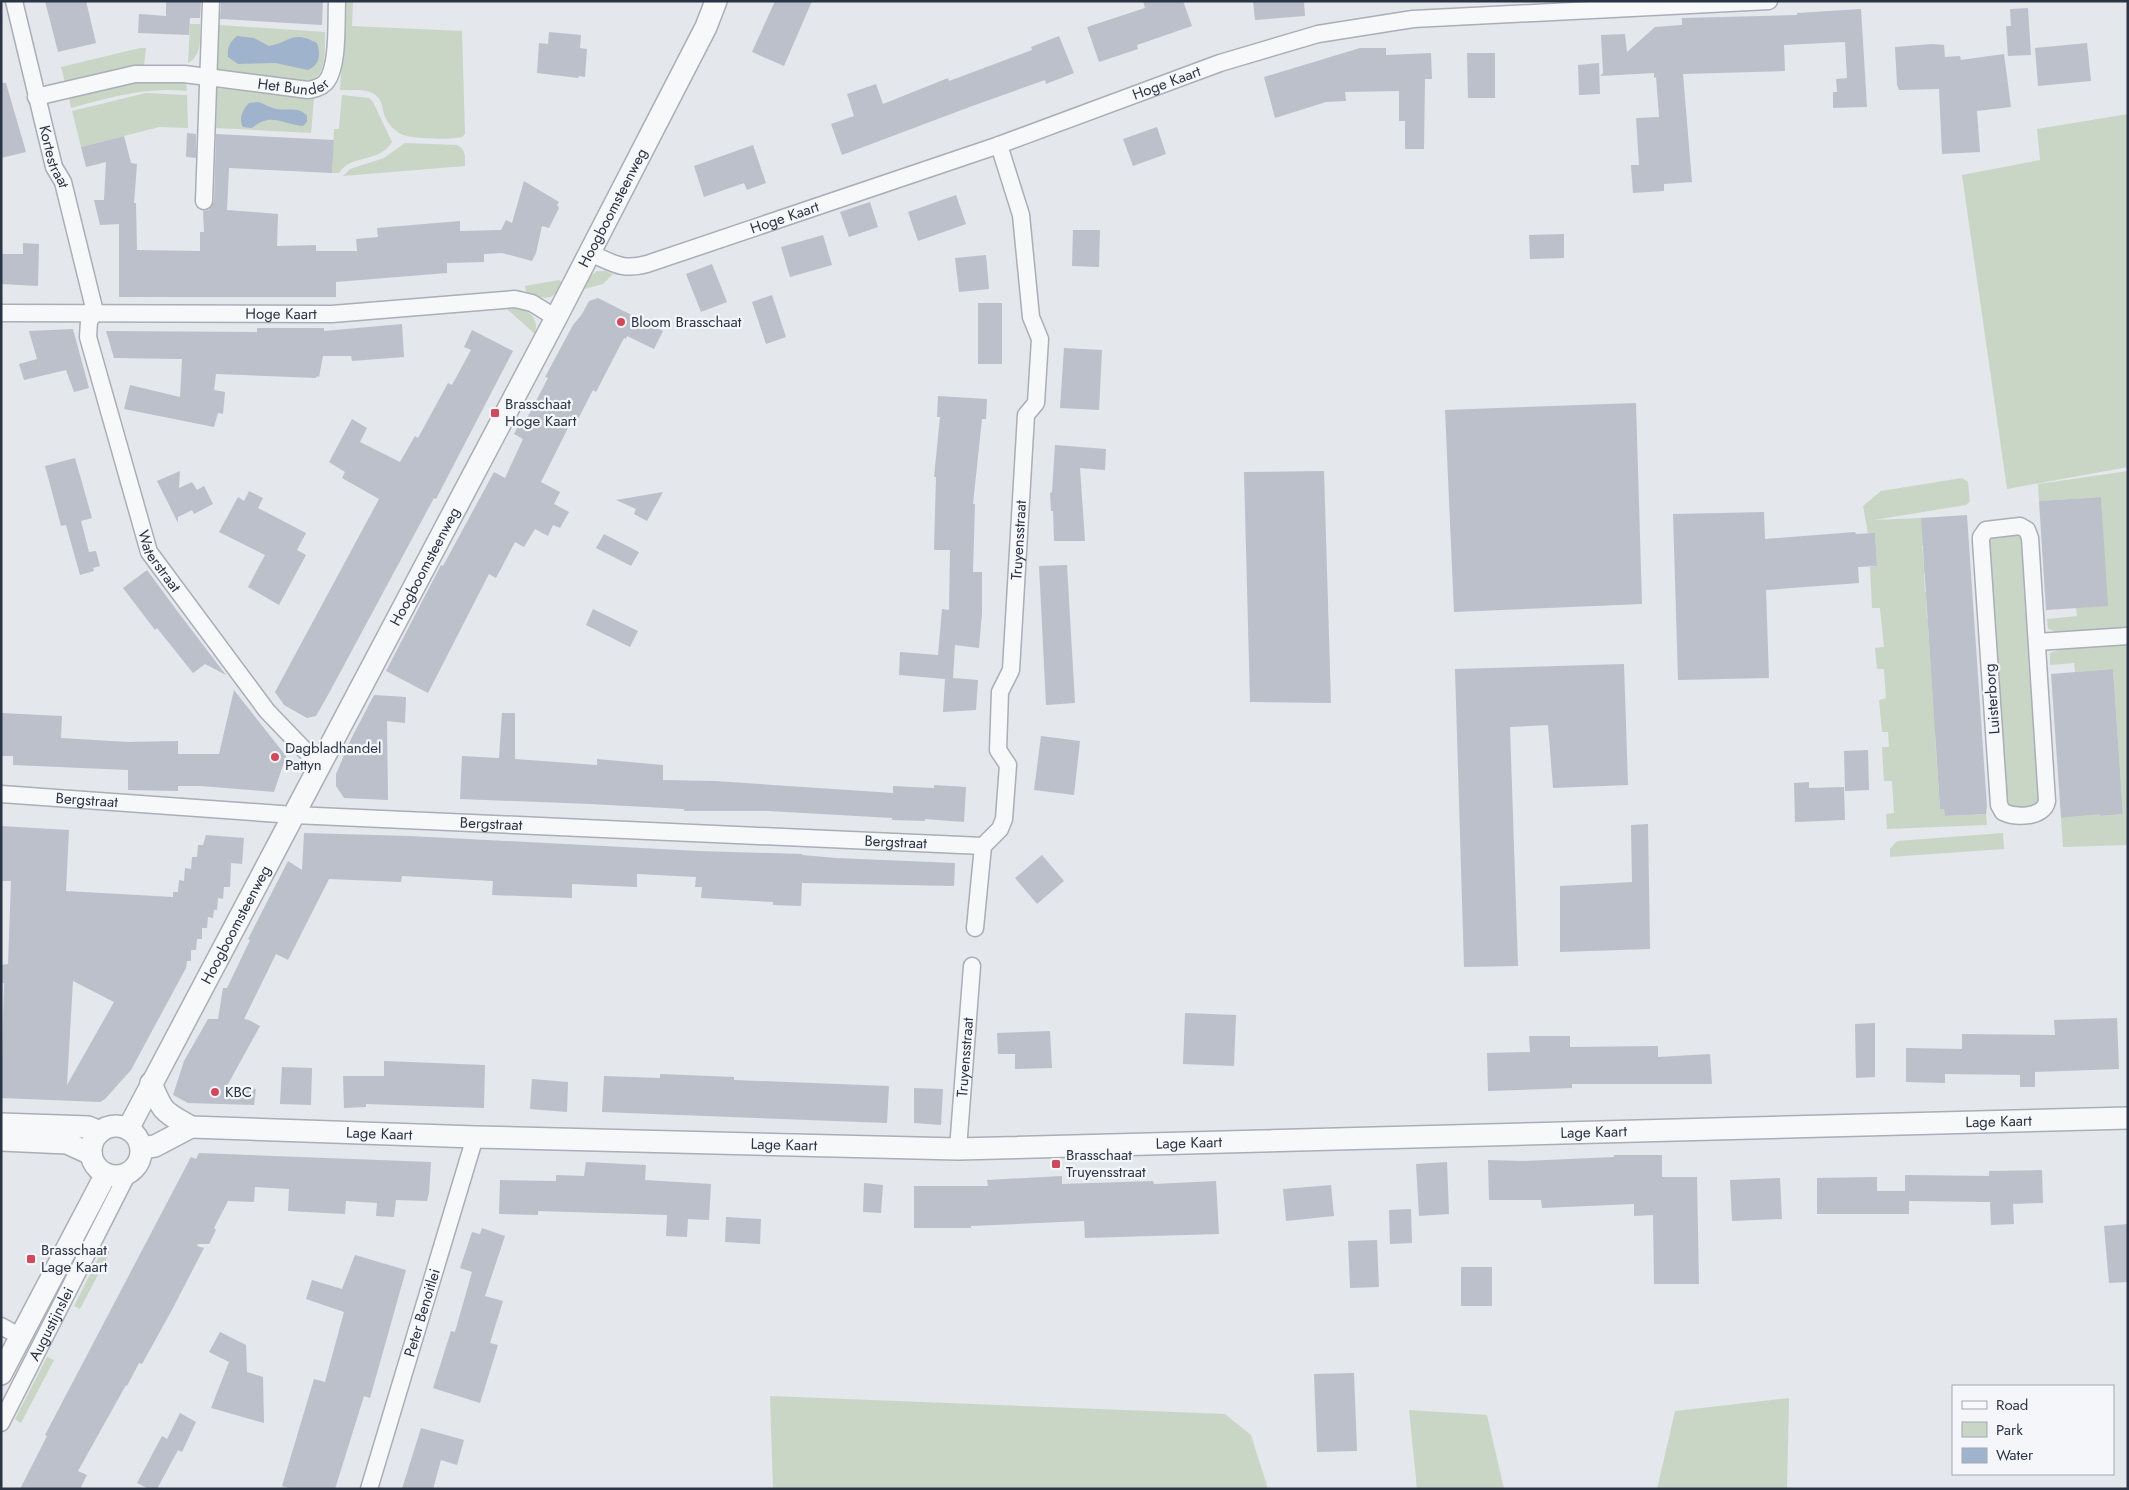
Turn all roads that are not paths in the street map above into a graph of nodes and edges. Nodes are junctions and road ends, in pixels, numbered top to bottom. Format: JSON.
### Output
{"nodes":[{"id":1,"x":14,"y":1,"type":"edge"},
{"id":2,"x":211,"y":1,"type":"edge"},
{"id":3,"x":337,"y":1,"type":"edge"},
{"id":4,"x":716,"y":1,"type":"edge"},
{"id":5,"x":1769,"y":1,"type":"edge"},
{"id":6,"x":207,"y":78,"type":"junction"},
{"id":7,"x":36,"y":98,"type":"junction"},
{"id":8,"x":999,"y":145,"type":"junction"},
{"id":9,"x":204,"y":201,"type":"dead end"},
{"id":10,"x":590,"y":253,"type":"junction"},
{"id":11,"x":95,"y":312,"type":"junction"},
{"id":12,"x":1,"y":313,"type":"edge"},
{"id":13,"x":556,"y":318,"type":"junction"},
{"id":14,"x":2128,"y":636,"type":"edge"},
{"id":15,"x":2037,"y":642,"type":"junction"},
{"id":16,"x":320,"y":766,"type":"junction"},
{"id":17,"x":1,"y":794,"type":"edge"},
{"id":18,"x":294,"y":815,"type":"junction"},
{"id":19,"x":983,"y":846,"type":"junction"},
{"id":20,"x":975,"y":928,"type":"dead end"},
{"id":21,"x":972,"y":966,"type":"dead end"},
{"id":22,"x":151,"y":1083,"type":"junction"},
{"id":23,"x":2128,"y":1118,"type":"edge"},
{"id":24,"x":1,"y":1124,"type":"edge"},
{"id":25,"x":191,"y":1127,"type":"junction"},
{"id":26,"x":128,"y":1129,"type":"junction"},
{"id":27,"x":100,"y":1132,"type":"junction"},
{"id":28,"x":475,"y":1138,"type":"junction"},
{"id":29,"x":1,"y":1140,"type":"edge"},
{"id":30,"x":141,"y":1148,"type":"junction"},
{"id":31,"x":958,"y":1149,"type":"junction"},
{"id":32,"x":91,"y":1154,"type":"junction"},
{"id":33,"x":129,"y":1172,"type":"junction"},
{"id":34,"x":106,"y":1174,"type":"junction"},
{"id":35,"x":1,"y":1326,"type":"edge"},
{"id":36,"x":20,"y":1337,"type":"junction"},
{"id":37,"x":1,"y":1374,"type":"edge"},
{"id":38,"x":1,"y":1423,"type":"edge"},
{"id":39,"x":369,"y":1489,"type":"edge"}],
"edges":[{"from":1,"to":7,"type":"street","name":"Kortestraat"},
{"from":2,"to":6,"type":"street"},
{"from":3,"to":6,"type":"street","name":"Het Bunder"},
{"from":4,"to":10,"type":"street","name":"Hoogboomsteenweg"},
{"from":5,"to":8,"type":"street","name":"Hoge Kaart"},
{"from":6,"to":7,"type":"street","name":"Het Bunder"},
{"from":6,"to":9,"type":"street"},
{"from":7,"to":11,"type":"street","name":"Kortestraat"},
{"from":8,"to":10,"type":"street","name":"Hoge Kaart"},
{"from":8,"to":19,"type":"street","name":"Truyensstraat"},
{"from":10,"to":13,"type":"street","name":"Hoogboomsteenweg"},
{"from":11,"to":12,"type":"street","name":"Hoge Kaart"},
{"from":11,"to":13,"type":"street","name":"Hoge Kaart"},
{"from":11,"to":16,"type":"street","name":"Waterstraat"},
{"from":13,"to":16,"type":"street","name":"Hoogboomsteenweg"},
{"from":14,"to":15,"type":"street"},
{"from":15,"to":15,"type":"street","name":"Luisterborg"},
{"from":16,"to":18,"type":"street","name":"Hoogboomsteenweg"},
{"from":17,"to":18,"type":"street","name":"Bergstraat"},
{"from":18,"to":19,"type":"street","name":"Bergstraat"},
{"from":18,"to":22,"type":"street","name":"Hoogboomsteenweg"},
{"from":19,"to":20,"type":"street"},
{"from":21,"to":31,"type":"street","name":"Truyensstraat"},
{"from":22,"to":25,"type":"street","name":"Lage Kaart"},
{"from":22,"to":26,"type":"street","name":"Hoogboomsteenweg"},
{"from":23,"to":31,"type":"street","name":"Lage Kaart"},
{"from":24,"to":27,"type":"street"},
{"from":25,"to":28,"type":"street","name":"Lage Kaart"},
{"from":25,"to":30,"type":"street"},
{"from":26,"to":27,"type":"street"},
{"from":26,"to":30,"type":"street"},
{"from":27,"to":32,"type":"street"},
{"from":28,"to":31,"type":"street","name":"Lage Kaart"},
{"from":28,"to":39,"type":"street","name":"Peter Benoitlei"},
{"from":29,"to":32,"type":"street"},
{"from":30,"to":33,"type":"street"},
{"from":32,"to":34,"type":"street"},
{"from":33,"to":34,"type":"street"},
{"from":33,"to":38,"type":"street","name":"Augustijnslei"},
{"from":34,"to":36,"type":"street","name":"Augustijnslei"},
{"from":35,"to":36,"type":"street"},
{"from":36,"to":37,"type":"street","name":"Augustijnslei"}]}
